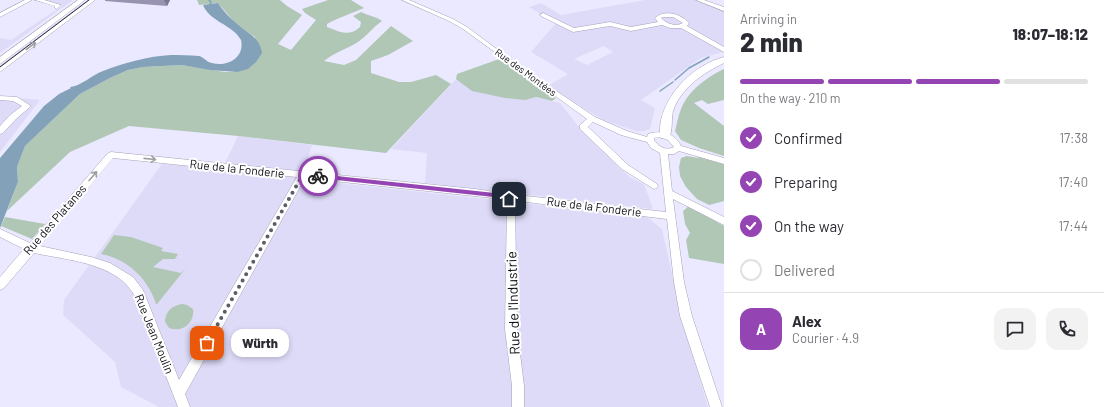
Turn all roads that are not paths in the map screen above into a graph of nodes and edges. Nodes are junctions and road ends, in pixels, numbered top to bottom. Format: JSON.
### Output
{"nodes":[{"id":1,"x":29,"y":0,"type":"edge"},
{"id":2,"x":38,"y":0,"type":"edge"},
{"id":3,"x":76,"y":0,"type":"edge"},
{"id":4,"x":82,"y":0,"type":"edge"},
{"id":5,"x":92,"y":0,"type":"edge"},
{"id":6,"x":405,"y":0,"type":"edge"},
{"id":7,"x":699,"y":0,"type":"edge"},
{"id":8,"x":57,"y":7,"type":"dead end"},
{"id":9,"x":724,"y":9,"type":"edge"},
{"id":10,"x":0,"y":15,"type":"edge"},
{"id":11,"x":544,"y":15,"type":"dead end"},
{"id":12,"x":662,"y":23,"type":"junction"},
{"id":13,"x":682,"y":26,"type":"junction"},
{"id":14,"x":27,"y":36,"type":"junction"},
{"id":15,"x":724,"y":50,"type":"edge"},
{"id":16,"x":0,"y":51,"type":"edge"},
{"id":17,"x":0,"y":56,"type":"edge"},
{"id":18,"x":724,"y":60,"type":"edge"},
{"id":19,"x":0,"y":61,"type":"edge"},
{"id":20,"x":0,"y":70,"type":"edge"},
{"id":21,"x":0,"y":98,"type":"edge"},
{"id":22,"x":592,"y":119,"type":"junction"},
{"id":23,"x":0,"y":131,"type":"edge"},
{"id":24,"x":665,"y":136,"type":"junction"},
{"id":25,"x":650,"y":140,"type":"junction"},
{"id":26,"x":678,"y":148,"type":"junction"},
{"id":27,"x":664,"y":151,"type":"junction"},
{"id":28,"x":111,"y":155,"type":"joint"},
{"id":29,"x":724,"y":161,"type":"edge"},
{"id":30,"x":302,"y":176,"type":"junction"},
{"id":31,"x":654,"y":186,"type":"dead end"},
{"id":32,"x":668,"y":192,"type":"junction"},
{"id":33,"x":509,"y":199,"type":"junction"},
{"id":34,"x":672,"y":216,"type":"junction"},
{"id":35,"x":724,"y":221,"type":"edge"},
{"id":36,"x":0,"y":233,"type":"edge"},
{"id":37,"x":31,"y":248,"type":"junction"},
{"id":38,"x":0,"y":285,"type":"edge"},
{"id":39,"x":178,"y":394,"type":"junction"},
{"id":40,"x":184,"y":407,"type":"edge"},
{"id":41,"x":518,"y":407,"type":"edge"},
{"id":42,"x":716,"y":407,"type":"edge"}],
"edges":[{"from":1,"to":10,"type":"street"},
{"from":2,"to":8,"type":"street"},
{"from":3,"to":14,"type":"main road"},
{"from":4,"to":19,"type":"main road"},
{"from":20,"to":5,"type":"street","one_way":true},
{"from":6,"to":22,"type":"street","name":"Rue des Montées"},
{"from":7,"to":9,"type":"street"},
{"from":11,"to":12,"type":"street"},
{"from":12,"to":13,"type":"street"},
{"from":12,"to":13,"type":"street"},
{"from":13,"to":15,"type":"street"},
{"from":14,"to":16,"type":"main road"},
{"from":14,"to":17,"type":"main road"},
{"from":18,"to":24,"type":"main road"},
{"from":21,"to":23,"type":"street"},
{"from":22,"to":25,"type":"street","name":"Rue des Montées"},
{"from":22,"to":31,"type":"street"},
{"from":24,"to":25,"type":"street"},
{"from":24,"to":26,"type":"street"},
{"from":25,"to":27,"type":"street"},
{"from":26,"to":27,"type":"street"},
{"from":26,"to":29,"type":"street"},
{"from":27,"to":32,"type":"street"},
{"from":28,"to":30,"type":"street","name":"Rue de la Fonderie","one_way":true},
{"from":37,"to":28,"type":"street","name":"Rue des Platanes","one_way":true},
{"from":30,"to":33,"type":"street","name":"Rue de la Fonderie"},
{"from":30,"to":39,"type":"street"},
{"from":32,"to":34,"type":"street"},
{"from":32,"to":35,"type":"street"},
{"from":33,"to":34,"type":"street","name":"Rue de la Fonderie"},
{"from":33,"to":41,"type":"street","name":"Rue de l'Industrie"},
{"from":34,"to":42,"type":"street"},
{"from":36,"to":37,"type":"street","name":"Rue Jean Moulin"},
{"from":37,"to":38,"type":"street","name":"Rue des Platanes"},
{"from":37,"to":39,"type":"street","name":"Rue Jean Moulin"},
{"from":39,"to":40,"type":"street","name":"Rue Jean Moulin"}]}
